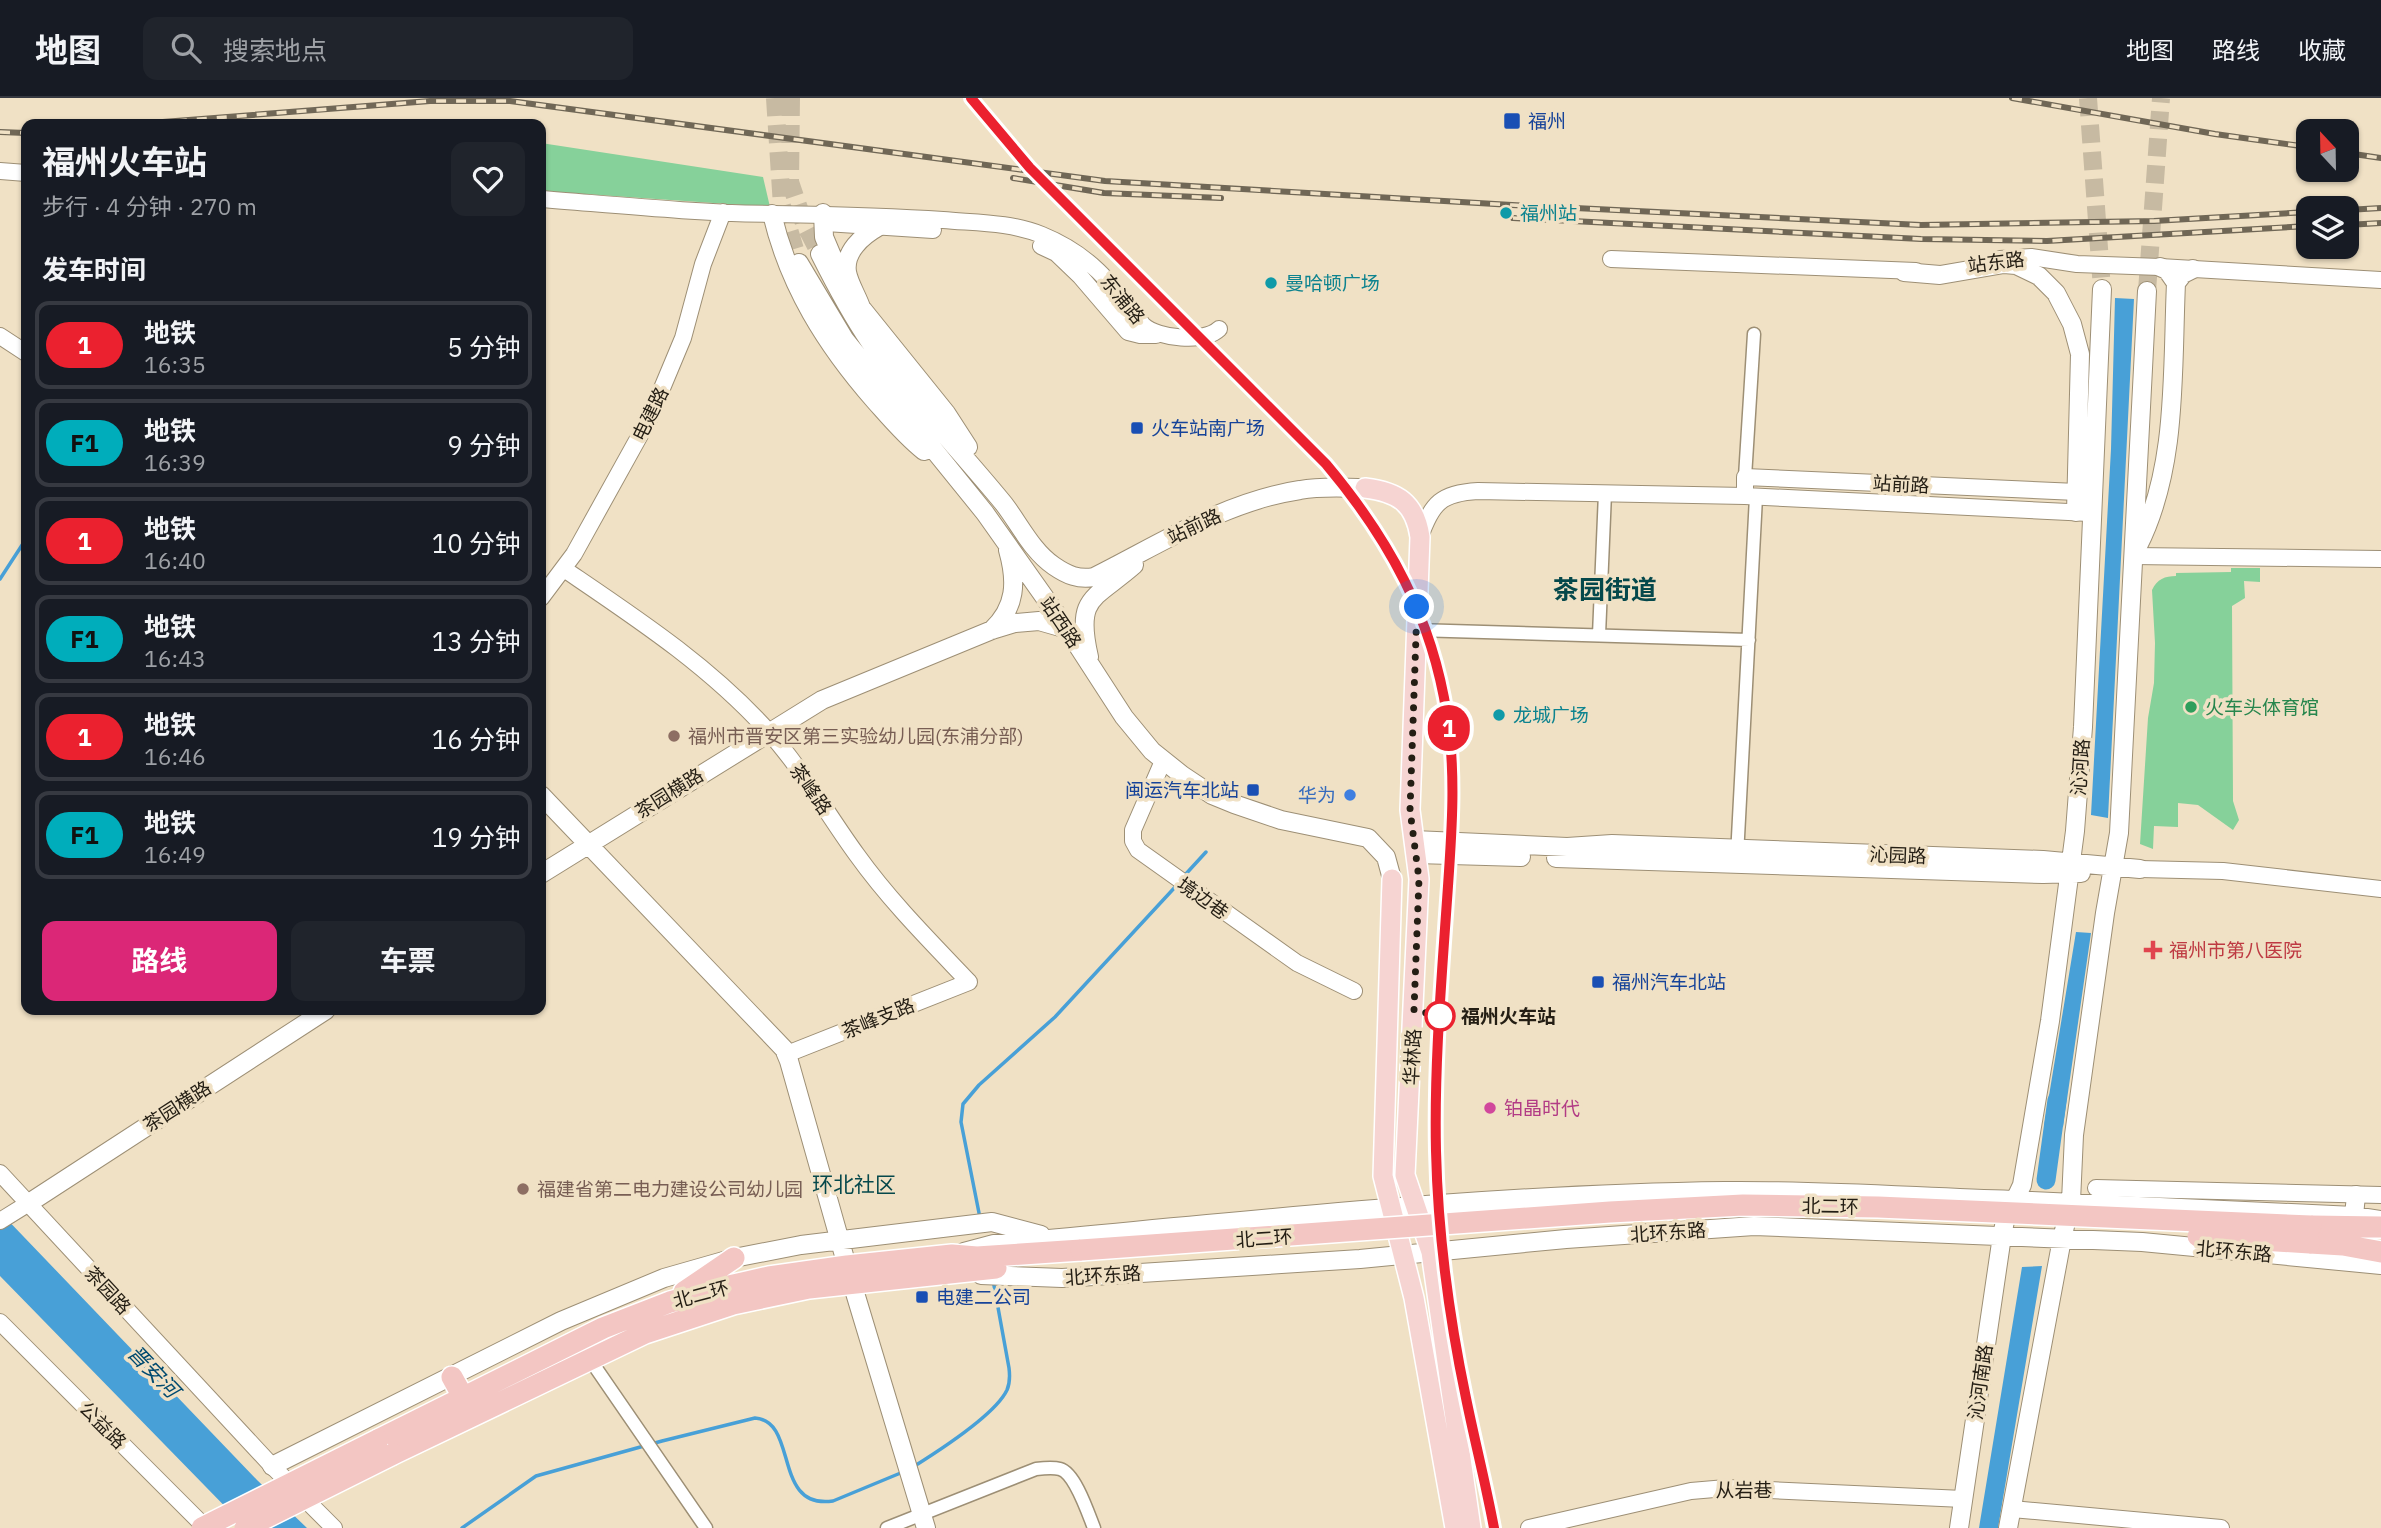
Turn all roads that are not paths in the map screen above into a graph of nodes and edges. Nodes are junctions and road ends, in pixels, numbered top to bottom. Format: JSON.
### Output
{"nodes":[{"id":1,"x":0,"y":171,"type":"edge"},
{"id":2,"x":21,"y":173,"type":"edge"},
{"id":3,"x":546,"y":199,"type":"edge"},
{"id":4,"x":723,"y":212,"type":"junction"},
{"id":5,"x":772,"y":214,"type":"junction"},
{"id":6,"x":823,"y":218,"type":"junction"},
{"id":7,"x":878,"y":227,"type":"junction"},
{"id":8,"x":820,"y":254,"type":"tunnel mouth"},
{"id":9,"x":1611,"y":259,"type":"dead end"},
{"id":10,"x":799,"y":263,"type":"tunnel mouth"},
{"id":11,"x":2160,"y":267,"type":"junction"},
{"id":12,"x":2193,"y":269,"type":"junction"},
{"id":13,"x":1904,"y":272,"type":"junction"},
{"id":14,"x":2381,"y":280,"type":"edge"},
{"id":15,"x":2176,"y":283,"type":"junction"},
{"id":16,"x":2102,"y":289,"type":"tunnel mouth"},
{"id":17,"x":2147,"y":291,"type":"tunnel mouth"},
{"id":18,"x":862,"y":310,"type":"junction"},
{"id":19,"x":1219,"y":330,"type":"dead end"},
{"id":20,"x":1754,"y":334,"type":"dead end"},
{"id":21,"x":1171,"y":335,"type":"junction"},
{"id":22,"x":0,"y":336,"type":"edge"},
{"id":23,"x":21,"y":350,"type":"edge"},
{"id":24,"x":955,"y":475,"type":"junction"},
{"id":25,"x":1745,"y":477,"type":"junction"},
{"id":26,"x":1365,"y":488,"type":"joint"},
{"id":27,"x":2077,"y":492,"type":"junction"},
{"id":28,"x":1605,"y":493,"type":"junction"},
{"id":29,"x":1750,"y":496,"type":"junction"},
{"id":30,"x":1005,"y":506,"type":"junction"},
{"id":31,"x":2084,"y":512,"type":"junction"},
{"id":32,"x":1420,"y":537,"type":"junction"},
{"id":33,"x":1006,"y":541,"type":"junction"},
{"id":34,"x":1158,"y":544,"type":"junction"},
{"id":35,"x":2133,"y":556,"type":"junction"},
{"id":36,"x":2381,"y":559,"type":"edge"},
{"id":37,"x":564,"y":569,"type":"junction"},
{"id":38,"x":546,"y":592,"type":"edge"},
{"id":39,"x":1067,"y":629,"type":"junction"},
{"id":40,"x":992,"y":630,"type":"junction"},
{"id":41,"x":1416,"y":630,"type":"junction"},
{"id":42,"x":1599,"y":635,"type":"junction"},
{"id":43,"x":1749,"y":640,"type":"junction"},
{"id":44,"x":1091,"y":668,"type":"junction"},
{"id":45,"x":769,"y":731,"type":"junction"},
{"id":46,"x":1163,"y":761,"type":"junction"},
{"id":47,"x":546,"y":800,"type":"edge"},
{"id":48,"x":588,"y":844,"type":"junction"},
{"id":49,"x":1415,"y":847,"type":"junction"},
{"id":50,"x":1737,"y":856,"type":"junction"},
{"id":51,"x":2071,"y":868,"type":"junction"},
{"id":52,"x":2113,"y":869,"type":"junction"},
{"id":53,"x":2140,"y":869,"type":"joint"},
{"id":54,"x":546,"y":871,"type":"edge"},
{"id":55,"x":1392,"y":879,"type":"joint"},
{"id":56,"x":2381,"y":889,"type":"edge"},
{"id":57,"x":969,"y":982,"type":"joint"},
{"id":58,"x":1354,"y":991,"type":"dead end"},
{"id":59,"x":318,"y":1015,"type":"edge"},
{"id":60,"x":787,"y":1054,"type":"junction"},
{"id":61,"x":0,"y":1172,"type":"edge"},
{"id":62,"x":2096,"y":1188,"type":"dead end"},
{"id":63,"x":2356,"y":1195,"type":"junction"},
{"id":64,"x":2381,"y":1195,"type":"edge"},
{"id":65,"x":2204,"y":1199,"type":"junction"},
{"id":66,"x":2016,"y":1200,"type":"junction"},
{"id":67,"x":2071,"y":1201,"type":"junction"},
{"id":68,"x":29,"y":1203,"type":"junction"},
{"id":69,"x":1416,"y":1206,"type":"junction"},
{"id":70,"x":1392,"y":1207,"type":"junction"},
{"id":71,"x":2354,"y":1216,"type":"junction"},
{"id":72,"x":5,"y":1218,"type":"edge"},
{"id":73,"x":2381,"y":1220,"type":"edge"},
{"id":74,"x":2381,"y":1227,"type":"edge"},
{"id":75,"x":2311,"y":1234,"type":"junction"},
{"id":76,"x":2002,"y":1236,"type":"junction"},
{"id":77,"x":1053,"y":1238,"type":"junction"},
{"id":78,"x":2062,"y":1238,"type":"junction"},
{"id":79,"x":840,"y":1240,"type":"junction"},
{"id":80,"x":1431,"y":1252,"type":"junction"},
{"id":81,"x":2381,"y":1252,"type":"edge"},
{"id":82,"x":1404,"y":1255,"type":"junction"},
{"id":83,"x":734,"y":1258,"type":"junction"},
{"id":84,"x":986,"y":1262,"type":"junction"},
{"id":85,"x":2381,"y":1265,"type":"edge"},
{"id":86,"x":849,"y":1274,"type":"junction"},
{"id":87,"x":670,"y":1302,"type":"junction"},
{"id":88,"x":0,"y":1322,"type":"edge"},
{"id":89,"x":589,"y":1358,"type":"junction"},
{"id":90,"x":452,"y":1377,"type":"junction"},
{"id":91,"x":463,"y":1397,"type":"junction"},
{"id":92,"x":385,"y":1447,"type":"junction"},
{"id":93,"x":272,"y":1466,"type":"junction"},
{"id":94,"x":1964,"y":1499,"type":"junction"},
{"id":95,"x":2012,"y":1509,"type":"junction"},
{"id":96,"x":924,"y":1521,"type":"edge"},
{"id":97,"x":204,"y":1528,"type":"edge"},
{"id":98,"x":245,"y":1528,"type":"edge"},
{"id":99,"x":334,"y":1528,"type":"edge"},
{"id":100,"x":706,"y":1528,"type":"edge"},
{"id":101,"x":887,"y":1528,"type":"edge"},
{"id":102,"x":1094,"y":1528,"type":"edge"},
{"id":103,"x":1455,"y":1528,"type":"edge"},
{"id":104,"x":1471,"y":1528,"type":"edge"},
{"id":105,"x":1529,"y":1528,"type":"edge"},
{"id":106,"x":1959,"y":1528,"type":"edge"},
{"id":107,"x":2008,"y":1528,"type":"edge"},
{"id":108,"x":2221,"y":1528,"type":"edge"}],
"edges":[{"from":1,"to":2,"type":"street"},
{"from":3,"to":4,"type":"street","name":"东浦路"},
{"from":4,"to":5,"type":"street","name":"东浦路"},
{"from":4,"to":37,"type":"street","name":"电建路"},
{"from":5,"to":6,"type":"street","name":"东浦路"},
{"from":5,"to":24,"type":"main road"},
{"from":6,"to":7,"type":"street","name":"东浦路"},
{"from":6,"to":18,"type":"main road"},
{"from":6,"to":21,"type":"street","name":"东浦路"},
{"from":7,"to":18,"type":"main road"},
{"from":7,"to":21,"type":"street","name":"东浦路"},
{"from":8,"to":30,"type":"main road"},
{"from":9,"to":13,"type":"street","name":"站东路"},
{"from":10,"to":24,"type":"main road","name":"站西路"},
{"from":11,"to":12,"type":"street","name":"站东路"},
{"from":11,"to":13,"type":"street","name":"站东路"},
{"from":11,"to":15,"type":"main road"},
{"from":12,"to":14,"type":"street","name":"站东路"},
{"from":12,"to":15,"type":"main road"},
{"from":13,"to":27,"type":"main road"},
{"from":15,"to":35,"type":"main road"},
{"from":16,"to":31,"type":"main road","name":"沁河路"},
{"from":17,"to":35,"type":"main road"},
{"from":18,"to":30,"type":"main road"},
{"from":19,"to":21,"type":"street"},
{"from":20,"to":25,"type":"street"},
{"from":22,"to":23,"type":"street"},
{"from":24,"to":33,"type":"main road","name":"站西路"},
{"from":25,"to":27,"type":"street","name":"站前路"},
{"from":25,"to":29,"type":"street"},
{"from":26,"to":32,"type":"main road","name":"华林路"},
{"from":26,"to":34,"type":"main road","name":"站前路"},
{"from":27,"to":31,"type":"main road"},
{"from":28,"to":29,"type":"street","name":"站前路"},
{"from":28,"to":32,"type":"street","name":"站前路"},
{"from":28,"to":42,"type":"street"},
{"from":29,"to":31,"type":"street","name":"站前路"},
{"from":29,"to":43,"type":"street"},
{"from":30,"to":34,"type":"main road","name":"站前路"},
{"from":31,"to":51,"type":"main road","name":"沁河路"},
{"from":32,"to":41,"type":"main road","name":"华林路"},
{"from":33,"to":39,"type":"main road","name":"站西路"},
{"from":33,"to":40,"type":"main road"},
{"from":34,"to":44,"type":"main road"},
{"from":35,"to":36,"type":"street"},
{"from":35,"to":52,"type":"main road"},
{"from":37,"to":38,"type":"street","name":"电建路"},
{"from":37,"to":45,"type":"street","name":"茶峰路"},
{"from":39,"to":40,"type":"main road","name":"茶园横路"},
{"from":39,"to":44,"type":"main road","name":"站西路"},
{"from":40,"to":45,"type":"main road","name":"茶园横路"},
{"from":41,"to":42,"type":"street"},
{"from":41,"to":49,"type":"main road","name":"华林路"},
{"from":42,"to":43,"type":"street"},
{"from":43,"to":50,"type":"street"},
{"from":44,"to":46,"type":"main road","name":"站西路"},
{"from":45,"to":48,"type":"main road","name":"茶园横路"},
{"from":45,"to":57,"type":"street","name":"茶峰路"},
{"from":46,"to":55,"type":"main road","name":"站西路"},
{"from":46,"to":58,"type":"street","name":"境边巷"},
{"from":47,"to":48,"type":"main road"},
{"from":48,"to":54,"type":"main road","name":"茶园横路"},
{"from":48,"to":60,"type":"main road"},
{"from":49,"to":50,"type":"main road","name":"沁园路"},
{"from":49,"to":69,"type":"main road","name":"华林路"},
{"from":50,"to":51,"type":"main road","name":"沁园路"},
{"from":51,"to":52,"type":"main road","name":"沁园路"},
{"from":51,"to":66,"type":"main road","name":"沁河路"},
{"from":52,"to":53,"type":"main road","name":"沁园路"},
{"from":52,"to":67,"type":"main road"},
{"from":53,"to":56,"type":"street","name":"沁园路"},
{"from":55,"to":70,"type":"main road","name":"华林路"},
{"from":57,"to":60,"type":"street","name":"茶峰支路"},
{"from":59,"to":68,"type":"main road","name":"茶园横路"},
{"from":60,"to":79,"type":"main road"},
{"from":61,"to":68,"type":"street","name":"茶园路"},
{"from":62,"to":65,"type":"street"},
{"from":63,"to":64,"type":"street"},
{"from":63,"to":65,"type":"street"},
{"from":63,"to":71,"type":"main road"},
{"from":65,"to":67,"type":"main road"},
{"from":65,"to":71,"type":"main road"},
{"from":66,"to":67,"type":"main road"},
{"from":66,"to":69,"type":"main road"},
{"from":66,"to":76,"type":"main road","name":"沁河路"},
{"from":67,"to":78,"type":"main road"},
{"from":68,"to":72,"type":"street"},
{"from":68,"to":93,"type":"street","name":"茶园路"},
{"from":69,"to":70,"type":"main road"},
{"from":69,"to":80,"type":"main road","name":"华林路"},
{"from":70,"to":77,"type":"main road"},
{"from":70,"to":82,"type":"main road","name":"华林路"},
{"from":71,"to":73,"type":"main road"},
{"from":74,"to":75,"type":"highway","name":"北二环"},
{"from":75,"to":81,"type":"highway","name":"北二环"},
{"from":75,"to":84,"type":"highway","name":"北二环","bridge":true},
{"from":76,"to":78,"type":"main road","name":"北环东路"},
{"from":76,"to":80,"type":"main road","name":"北环东路"},
{"from":76,"to":94,"type":"main road","name":"沁河南路"},
{"from":77,"to":79,"type":"main road"},
{"from":77,"to":84,"type":"main road"},
{"from":78,"to":85,"type":"main road","name":"北环东路"},
{"from":78,"to":95,"type":"main road"},
{"from":79,"to":83,"type":"main road"},
{"from":79,"to":86,"type":"main road"},
{"from":80,"to":82,"type":"main road","name":"北环东路"},
{"from":80,"to":104,"type":"main road","name":"华林路"},
{"from":82,"to":84,"type":"main road","name":"北环东路"},
{"from":82,"to":103,"type":"main road","name":"华林路"},
{"from":83,"to":87,"type":"highway"},
{"from":83,"to":90,"type":"main road"},
{"from":84,"to":86,"type":"highway","name":"北二环"},
{"from":86,"to":87,"type":"highway","name":"北二环"},
{"from":86,"to":89,"type":"highway","name":"北二环"},
{"from":86,"to":96,"type":"main road"},
{"from":87,"to":91,"type":"highway","name":"北二环"},
{"from":88,"to":97,"type":"street","name":"公益路"},
{"from":89,"to":92,"type":"highway","name":"北二环"},
{"from":89,"to":100,"type":"street"},
{"from":90,"to":91,"type":"highway"},
{"from":90,"to":93,"type":"main road"},
{"from":91,"to":92,"type":"highway","name":"北二环"},
{"from":92,"to":97,"type":"highway","name":"北二环","bridge":true},
{"from":92,"to":98,"type":"highway","name":"北二环","bridge":true},
{"from":93,"to":99,"type":"street","name":"茶园路"},
{"from":94,"to":105,"type":"street","name":"从岩巷"},
{"from":94,"to":106,"type":"main road","name":"沁河南路"},
{"from":95,"to":107,"type":"main road"},
{"from":95,"to":108,"type":"street"},
{"from":96,"to":101,"type":"street"},
{"from":96,"to":102,"type":"street"}]}
